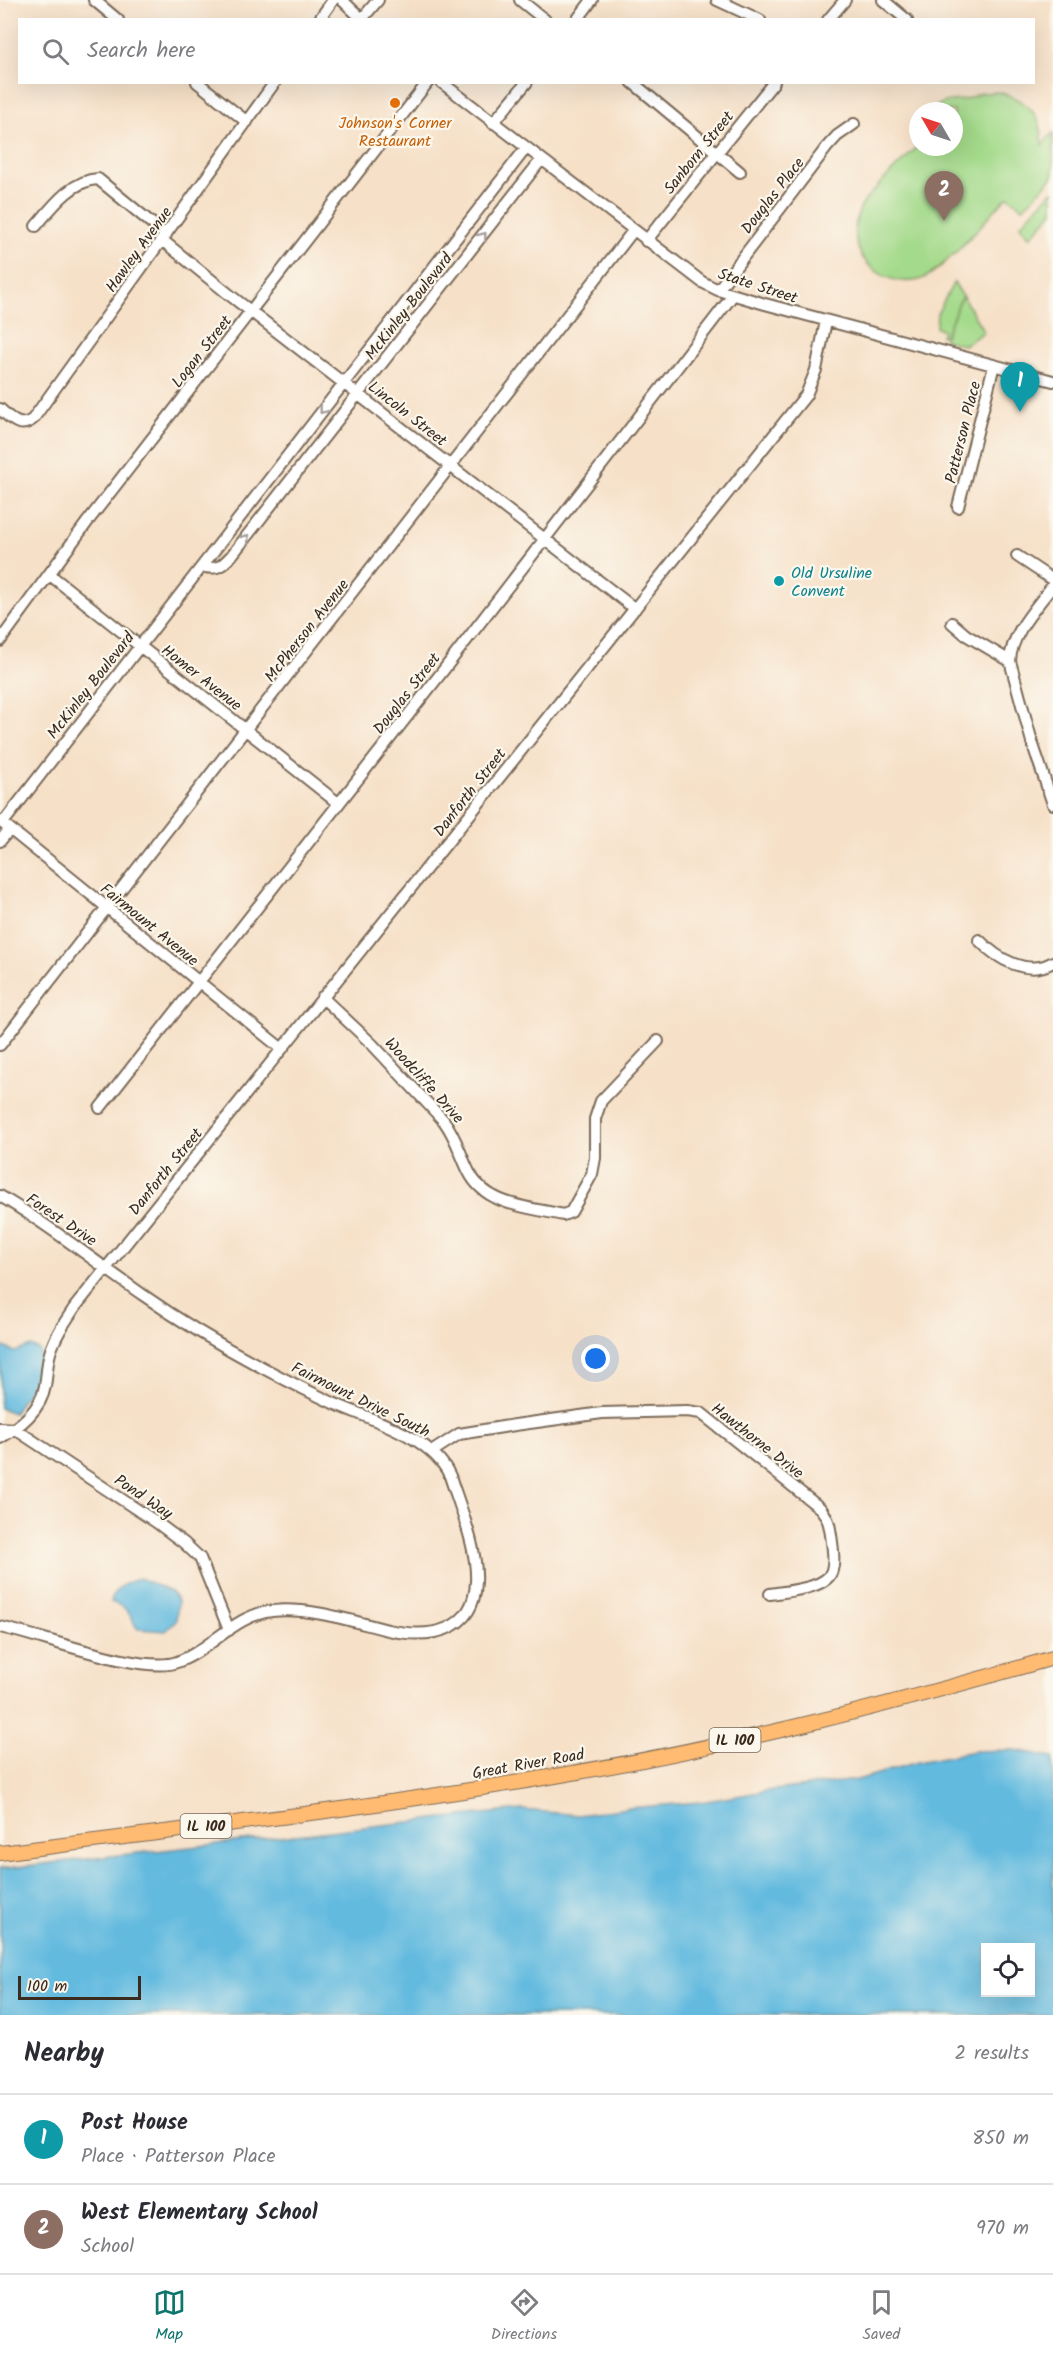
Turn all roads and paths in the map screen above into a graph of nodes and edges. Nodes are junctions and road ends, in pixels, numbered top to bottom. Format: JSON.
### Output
{"nodes":[{"id":1,"x":94,"y":0,"type":"edge"},
{"id":2,"x":333,"y":0,"type":"edge"},
{"id":3,"x":342,"y":0,"type":"edge"},
{"id":4,"x":378,"y":0,"type":"edge"},
{"id":5,"x":520,"y":0,"type":"edge"},
{"id":6,"x":592,"y":0,"type":"edge"},
{"id":7,"x":717,"y":0,"type":"edge"},
{"id":8,"x":845,"y":0,"type":"edge"},
{"id":9,"x":883,"y":0,"type":"edge"},
{"id":10,"x":116,"y":18,"type":"edge"},
{"id":11,"x":320,"y":18,"type":"edge"},
{"id":12,"x":360,"y":18,"type":"edge"},
{"id":13,"x":364,"y":18,"type":"edge"},
{"id":14,"x":542,"y":18,"type":"edge"},
{"id":15,"x":578,"y":18,"type":"edge"},
{"id":16,"x":756,"y":18,"type":"edge"},
{"id":17,"x":830,"y":18,"type":"edge"},
{"id":18,"x":905,"y":18,"type":"edge"},
{"id":19,"x":200,"y":84,"type":"edge"},
{"id":20,"x":273,"y":84,"type":"edge"},
{"id":21,"x":426,"y":84,"type":"edge"},
{"id":22,"x":444,"y":84,"type":"edge"},
{"id":23,"x":525,"y":84,"type":"edge"},
{"id":24,"x":634,"y":84,"type":"edge"},
{"id":25,"x":772,"y":84,"type":"edge"},
{"id":26,"x":247,"y":122,"type":"junction"},
{"id":27,"x":493,"y":123,"type":"junction"},
{"id":28,"x":854,"y":124,"type":"dead end"},
{"id":29,"x":526,"y":148,"type":"junction"},
{"id":30,"x":717,"y":152,"type":"junction"},
{"id":31,"x":541,"y":160,"type":"junction"},
{"id":32,"x":740,"y":172,"type":"dead end"},
{"id":33,"x":489,"y":196,"type":"junction"},
{"id":34,"x":504,"y":208,"type":"junction"},
{"id":35,"x":36,"y":226,"type":"dead end"},
{"id":36,"x":633,"y":231,"type":"junction"},
{"id":37,"x":164,"y":238,"type":"junction"},
{"id":38,"x":646,"y":241,"type":"junction"},
{"id":39,"x":718,"y":290,"type":"junction"},
{"id":40,"x":733,"y":295,"type":"junction"},
{"id":41,"x":250,"y":311,"type":"junction"},
{"id":42,"x":826,"y":321,"type":"junction"},
{"id":43,"x":994,"y":365,"type":"junction"},
{"id":44,"x":1053,"y":381,"type":"edge"},
{"id":45,"x":344,"y":383,"type":"junction"},
{"id":46,"x":359,"y":394,"type":"junction"},
{"id":47,"x":0,"y":409,"type":"edge"},
{"id":48,"x":452,"y":466,"type":"junction"},
{"id":49,"x":958,"y":507,"type":"dead end"},
{"id":50,"x":545,"y":538,"type":"junction"},
{"id":51,"x":1017,"y":556,"type":"dead end"},
{"id":52,"x":202,"y":566,"type":"junction"},
{"id":53,"x":49,"y":574,"type":"junction"},
{"id":54,"x":1053,"y":580,"type":"edge"},
{"id":55,"x":1053,"y":585,"type":"edge"},
{"id":56,"x":635,"y":609,"type":"junction"},
{"id":57,"x":952,"y":624,"type":"dead end"},
{"id":58,"x":0,"y":640,"type":"edge"},
{"id":59,"x":139,"y":647,"type":"junction"},
{"id":60,"x":1010,"y":661,"type":"junction"},
{"id":61,"x":247,"y":730,"type":"junction"},
{"id":62,"x":338,"y":802,"type":"junction"},
{"id":63,"x":1053,"y":804,"type":"edge"},
{"id":64,"x":4,"y":824,"type":"edge"},
{"id":65,"x":0,"y":841,"type":"edge"},
{"id":66,"x":108,"y":908,"type":"junction"},
{"id":67,"x":979,"y":940,"type":"dead end"},
{"id":68,"x":1053,"y":963,"type":"edge"},
{"id":69,"x":199,"y":983,"type":"junction"},
{"id":70,"x":322,"y":997,"type":"junction"},
{"id":71,"x":658,"y":1041,"type":"dead end"},
{"id":72,"x":0,"y":1045,"type":"edge"},
{"id":73,"x":282,"y":1049,"type":"junction"},
{"id":74,"x":100,"y":1107,"type":"dead end"},
{"id":75,"x":0,"y":1196,"type":"edge"},
{"id":76,"x":107,"y":1268,"type":"junction"},
{"id":77,"x":0,"y":1428,"type":"edge"},
{"id":78,"x":15,"y":1429,"type":"junction"},
{"id":79,"x":0,"y":1438,"type":"edge"},
{"id":80,"x":433,"y":1451,"type":"junction"},
{"id":81,"x":770,"y":1594,"type":"dead end"},
{"id":82,"x":0,"y":1627,"type":"edge"},
{"id":83,"x":228,"y":1630,"type":"junction"},
{"id":84,"x":1053,"y":1658,"type":"edge"},
{"id":85,"x":0,"y":1853,"type":"edge"}],
"edges":[{"from":1,"to":10,"type":"street"},
{"from":2,"to":11,"type":"street"},
{"from":3,"to":12,"type":"street"},
{"from":4,"to":13,"type":"street"},
{"from":5,"to":14,"type":"street"},
{"from":6,"to":15,"type":"street"},
{"from":7,"to":16,"type":"street"},
{"from":8,"to":17,"type":"street"},
{"from":9,"to":18,"type":"street"},
{"from":19,"to":26,"type":"street"},
{"from":20,"to":26,"type":"street","name":"Hawley Avenue"},
{"from":21,"to":41,"type":"street","name":"Logan Street"},
{"from":22,"to":27,"type":"street","name":"State Street"},
{"from":23,"to":27,"type":"street"},
{"from":24,"to":30,"type":"street"},
{"from":25,"to":30,"type":"street","name":"Sanborn Street"},
{"from":26,"to":37,"type":"street","name":"Hawley Avenue"},
{"from":27,"to":29,"type":"street","name":"State Street"},
{"from":28,"to":39,"type":"street","name":"Douglas Place"},
{"from":29,"to":31,"type":"street","name":"State Street"},
{"from":29,"to":33,"type":"street","name":"McKinley Boulevard"},
{"from":30,"to":32,"type":"street"},
{"from":30,"to":38,"type":"street","name":"Sanborn Street"},
{"from":31,"to":34,"type":"street","name":"McKinley Boulevard"},
{"from":31,"to":36,"type":"street","name":"State Street"},
{"from":33,"to":34,"type":"street"},
{"from":33,"to":45,"type":"street","name":"McKinley Boulevard"},
{"from":46,"to":34,"type":"street","name":"McKinley Boulevard","one_way":true},
{"from":35,"to":37,"type":"street","name":"Lincoln Street"},
{"from":36,"to":38,"type":"street","name":"State Street"},
{"from":36,"to":48,"type":"street","name":"McPherson Avenue"},
{"from":37,"to":41,"type":"street","name":"Lincoln Street"},
{"from":37,"to":47,"type":"street","name":"Hawley Avenue"},
{"from":38,"to":39,"type":"street","name":"State Street"},
{"from":39,"to":40,"type":"street","name":"State Street"},
{"from":40,"to":42,"type":"street","name":"State Street"},
{"from":40,"to":50,"type":"street","name":"Douglas Street"},
{"from":41,"to":45,"type":"street","name":"Lincoln Street"},
{"from":41,"to":53,"type":"street","name":"Logan Street"},
{"from":42,"to":43,"type":"street","name":"State Street"},
{"from":42,"to":56,"type":"street","name":"Danforth Street"},
{"from":43,"to":44,"type":"street","name":"State Street"},
{"from":43,"to":49,"type":"street","name":"Patterson Place"},
{"from":45,"to":46,"type":"street","name":"Lincoln Street"},
{"from":45,"to":52,"type":"street","name":"McKinley Boulevard","one_way":true},
{"from":46,"to":48,"type":"street","name":"Lincoln Street"},
{"from":52,"to":46,"type":"street","name":"McKinley Boulevard","one_way":true},
{"from":48,"to":50,"type":"street","name":"Lincoln Street"},
{"from":48,"to":61,"type":"street","name":"McPherson Avenue"},
{"from":50,"to":56,"type":"street","name":"Lincoln Street"},
{"from":50,"to":62,"type":"street","name":"Douglas Street"},
{"from":51,"to":54,"type":"street"},
{"from":52,"to":59,"type":"street","name":"McKinley Boulevard"},
{"from":53,"to":58,"type":"street","name":"Logan Street"},
{"from":53,"to":59,"type":"street","name":"Homer Avenue"},
{"from":55,"to":60,"type":"street"},
{"from":56,"to":70,"type":"street","name":"Danforth Street"},
{"from":57,"to":60,"type":"street"},
{"from":59,"to":61,"type":"street","name":"Homer Avenue"},
{"from":59,"to":64,"type":"street","name":"McKinley Boulevard"},
{"from":60,"to":63,"type":"street"},
{"from":61,"to":62,"type":"street","name":"Homer Avenue"},
{"from":61,"to":66,"type":"street","name":"McPherson Avenue"},
{"from":62,"to":69,"type":"street","name":"Douglas Street"},
{"from":64,"to":65,"type":"street","name":"McKinley Boulevard"},
{"from":64,"to":66,"type":"street","name":"Fairmount Avenue"},
{"from":66,"to":69,"type":"street","name":"Fairmount Avenue"},
{"from":66,"to":72,"type":"street","name":"McPherson Avenue"},
{"from":67,"to":68,"type":"street"},
{"from":69,"to":73,"type":"street","name":"Fairmount Avenue"},
{"from":69,"to":74,"type":"street","name":"Douglas Street"},
{"from":70,"to":71,"type":"street","name":"Woodcliffe Drive"},
{"from":70,"to":73,"type":"street","name":"Danforth Street"},
{"from":73,"to":76,"type":"street","name":"Danforth Street"},
{"from":75,"to":76,"type":"street","name":"Forest Drive"},
{"from":76,"to":78,"type":"street","name":"Danforth Street"},
{"from":76,"to":80,"type":"street","name":"Fairmount Drive South"},
{"from":77,"to":78,"type":"street","name":"Pond Way"},
{"from":78,"to":79,"type":"street","name":"Danforth Street"},
{"from":78,"to":83,"type":"street","name":"Pond Way"},
{"from":80,"to":81,"type":"street","name":"Hawthorne Drive"},
{"from":80,"to":83,"type":"street","name":"Fairmount Drive South"},
{"from":82,"to":83,"type":"street","name":"Fairmount Drive South"},
{"from":84,"to":85,"type":"main road","name":"Great River Road","number":"IL 100"}]}
